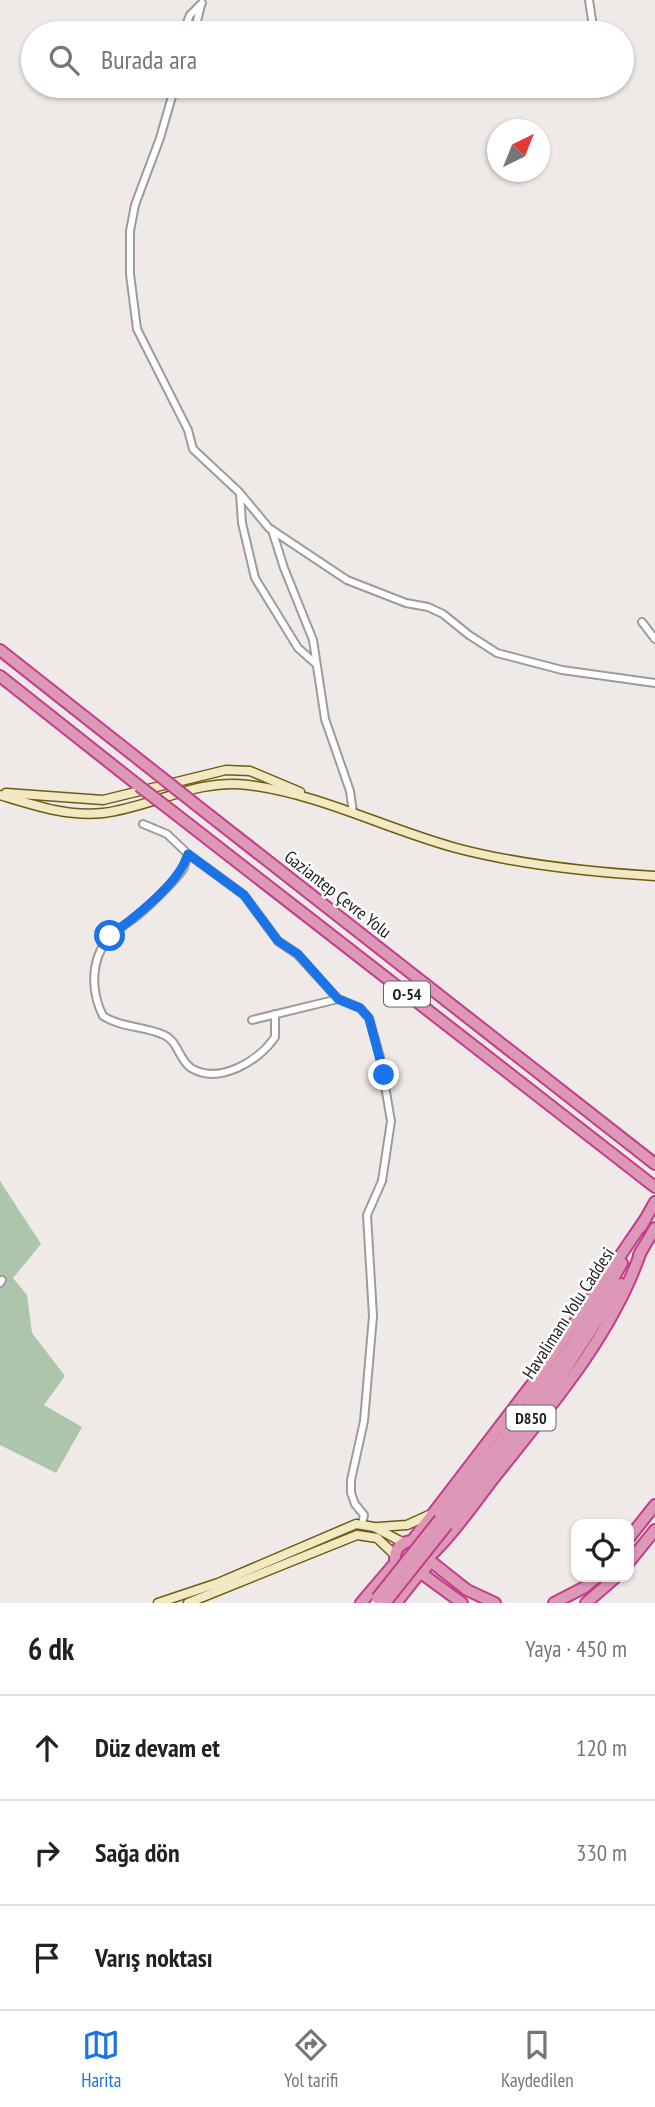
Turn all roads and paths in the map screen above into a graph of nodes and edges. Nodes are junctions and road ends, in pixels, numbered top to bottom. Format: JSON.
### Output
{"nodes":[{"id":1,"x":589,"y":0,"type":"edge"},
{"id":2,"x":202,"y":2,"type":"edge"},
{"id":3,"x":188,"y":21,"type":"edge"},
{"id":4,"x":197,"y":21,"type":"edge"},
{"id":5,"x":592,"y":21,"type":"edge"},
{"id":6,"x":172,"y":98,"type":"edge"},
{"id":7,"x":240,"y":492,"type":"junction"},
{"id":8,"x":272,"y":530,"type":"junction"},
{"id":9,"x":642,"y":622,"type":"dead end"},
{"id":10,"x":655,"y":639,"type":"edge"},
{"id":11,"x":0,"y":650,"type":"edge"},
{"id":12,"x":315,"y":663,"type":"junction"},
{"id":13,"x":0,"y":676,"type":"edge"},
{"id":14,"x":655,"y":683,"type":"edge"},
{"id":15,"x":0,"y":794,"type":"edge"},
{"id":16,"x":325,"y":804,"type":"junction"},
{"id":17,"x":352,"y":813,"type":"junction"},
{"id":18,"x":142,"y":824,"type":"dead end"},
{"id":19,"x":188,"y":854,"type":"junction"},
{"id":20,"x":655,"y":876,"type":"edge"},
{"id":21,"x":338,"y":999,"type":"junction"},
{"id":22,"x":275,"y":1014,"type":"junction"},
{"id":23,"x":252,"y":1020,"type":"dead end"},
{"id":24,"x":653,"y":1163,"type":"edge"},
{"id":25,"x":655,"y":1189,"type":"edge"},
{"id":26,"x":655,"y":1202,"type":"edge"},
{"id":27,"x":655,"y":1228,"type":"edge"},
{"id":28,"x":641,"y":1251,"type":"junction"},
{"id":29,"x":655,"y":1504,"type":"edge"},
{"id":30,"x":440,"y":1518,"type":"junction"},
{"id":31,"x":362,"y":1524,"type":"junction"},
{"id":32,"x":374,"y":1527,"type":"junction"},
{"id":33,"x":655,"y":1530,"type":"edge"},
{"id":34,"x":634,"y":1532,"type":"edge"},
{"id":35,"x":408,"y":1542,"type":"junction"},
{"id":36,"x":634,"y":1556,"type":"edge"},
{"id":37,"x":395,"y":1559,"type":"junction"},
{"id":38,"x":429,"y":1559,"type":"junction"},
{"id":39,"x":420,"y":1573,"type":"junction"},
{"id":40,"x":591,"y":1582,"type":"edge"},
{"id":41,"x":610,"y":1582,"type":"edge"},
{"id":42,"x":378,"y":1601,"type":"edge"},
{"id":43,"x":158,"y":1603,"type":"edge"},
{"id":44,"x":188,"y":1603,"type":"edge"},
{"id":45,"x":361,"y":1603,"type":"edge"},
{"id":46,"x":396,"y":1603,"type":"edge"},
{"id":47,"x":462,"y":1603,"type":"edge"},
{"id":48,"x":495,"y":1603,"type":"edge"},
{"id":49,"x":554,"y":1603,"type":"edge"},
{"id":50,"x":586,"y":1603,"type":"edge"}],
"edges":[{"from":1,"to":5,"type":"street"},
{"from":2,"to":3,"type":"street"},
{"from":2,"to":4,"type":"street"},
{"from":6,"to":7,"type":"street"},
{"from":7,"to":8,"type":"street"},
{"from":7,"to":12,"type":"street"},
{"from":8,"to":12,"type":"street"},
{"from":8,"to":14,"type":"street"},
{"from":9,"to":10,"type":"street"},
{"from":11,"to":24,"type":"highway","name":"Gaziantep Çevre Yolu","number":"O-54","bridge":true},
{"from":12,"to":17,"type":"street"},
{"from":13,"to":25,"type":"highway","name":"Gaziantep Çevre Yolu","number":"O-54","bridge":true},
{"from":15,"to":16,"type":"street"},
{"from":15,"to":16,"type":"street"},
{"from":16,"to":17,"type":"street"},
{"from":17,"to":20,"type":"street"},
{"from":18,"to":19,"type":"street"},
{"from":19,"to":21,"type":"street"},
{"from":19,"to":22,"type":"street"},
{"from":21,"to":22,"type":"street"},
{"from":21,"to":31,"type":"street"},
{"from":22,"to":23,"type":"street"},
{"from":26,"to":30,"type":"highway","name":"Havalimanı Yolu Caddesi","number":"D850"},
{"from":27,"to":28,"type":"highway","name":"Havalimanı Yolu Caddesi","number":"D850"},
{"from":28,"to":30,"type":"highway","name":"Havalimanı Yolu Caddesi","number":"D850"},
{"from":28,"to":38,"type":"highway"},
{"from":29,"to":34,"type":"highway"},
{"from":30,"to":32,"type":"street"},
{"from":30,"to":35,"type":"highway"},
{"from":30,"to":42,"type":"highway","name":"Havalimanı Yolu Caddesi","number":"D850","bridge":true},
{"from":31,"to":32,"type":"street"},
{"from":31,"to":43,"type":"street"},
{"from":32,"to":35,"type":"street"},
{"from":33,"to":36,"type":"highway"},
{"from":35,"to":37,"type":"highway"},
{"from":35,"to":38,"type":"highway"},
{"from":37,"to":39,"type":"highway"},
{"from":37,"to":44,"type":"street"},
{"from":37,"to":45,"type":"highway"},
{"from":38,"to":39,"type":"highway"},
{"from":38,"to":48,"type":"highway"},
{"from":39,"to":46,"type":"highway"},
{"from":39,"to":47,"type":"highway"},
{"from":40,"to":49,"type":"highway"},
{"from":41,"to":50,"type":"highway"}]}
